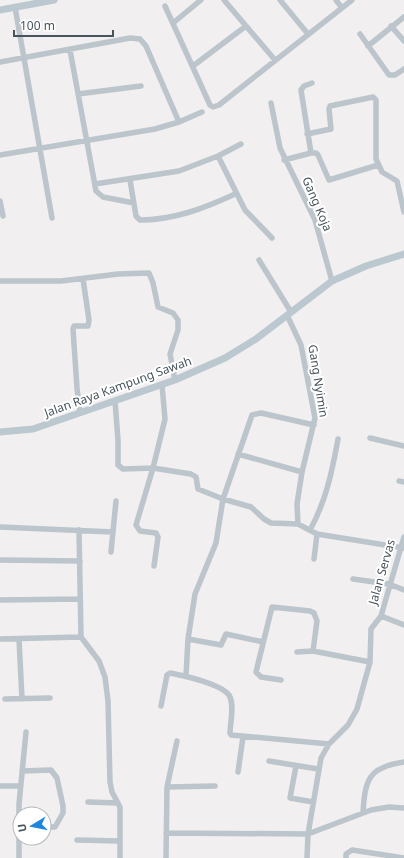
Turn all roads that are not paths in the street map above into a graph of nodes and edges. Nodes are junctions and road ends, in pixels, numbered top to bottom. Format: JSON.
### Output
{"nodes":[{"id":1,"x":54,"y":0,"type":"edge"},
{"id":2,"x":201,"y":0,"type":"edge"},
{"id":3,"x":224,"y":0,"type":"edge"},
{"id":4,"x":280,"y":0,"type":"edge"},
{"id":5,"x":336,"y":0,"type":"edge"},
{"id":6,"x":352,"y":0,"type":"edge"},
{"id":7,"x":165,"y":6,"type":"dead end"},
{"id":8,"x":14,"y":7,"type":"junction"},
{"id":9,"x":342,"y":8,"type":"junction"},
{"id":10,"x":0,"y":10,"type":"edge"},
{"id":11,"x":404,"y":17,"type":"edge"},
{"id":12,"x":173,"y":22,"type":"junction"},
{"id":13,"x":246,"y":26,"type":"junction"},
{"id":14,"x":391,"y":26,"type":"junction"},
{"id":15,"x":308,"y":34,"type":"junction"},
{"id":16,"x":360,"y":34,"type":"dead end"},
{"id":17,"x":404,"y":41,"type":"edge"},
{"id":18,"x":368,"y":46,"type":"junction"},
{"id":19,"x":70,"y":50,"type":"junction"},
{"id":20,"x":24,"y":59,"type":"junction"},
{"id":21,"x":275,"y":60,"type":"junction"},
{"id":22,"x":0,"y":62,"type":"edge"},
{"id":23,"x":194,"y":66,"type":"junction"},
{"id":24,"x":404,"y":69,"type":"edge"},
{"id":25,"x":312,"y":83,"type":"dead end"},
{"id":26,"x":141,"y":86,"type":"dead end"},
{"id":27,"x":78,"y":94,"type":"junction"},
{"id":28,"x":270,"y":103,"type":"dead end"},
{"id":29,"x":202,"y":112,"type":"dead end"},
{"id":30,"x":179,"y":122,"type":"junction"},
{"id":31,"x":307,"y":134,"type":"junction"},
{"id":32,"x":86,"y":140,"type":"junction"},
{"id":33,"x":241,"y":144,"type":"dead end"},
{"id":34,"x":40,"y":148,"type":"junction"},
{"id":35,"x":311,"y":153,"type":"junction"},
{"id":36,"x":0,"y":155,"type":"edge"},
{"id":37,"x":218,"y":156,"type":"junction"},
{"id":38,"x":284,"y":160,"type":"junction"},
{"id":39,"x":378,"y":165,"type":"junction"},
{"id":40,"x":130,"y":180,"type":"junction"},
{"id":41,"x":404,"y":180,"type":"edge"},
{"id":42,"x":397,"y":181,"type":"junction"},
{"id":43,"x":95,"y":184,"type":"junction"},
{"id":44,"x":235,"y":194,"type":"junction"},
{"id":45,"x":0,"y":201,"type":"edge"},
{"id":46,"x":134,"y":203,"type":"junction"},
{"id":47,"x":404,"y":212,"type":"edge"},
{"id":48,"x":2,"y":216,"type":"dead end"},
{"id":49,"x":52,"y":218,"type":"dead end"},
{"id":50,"x":272,"y":238,"type":"dead end"},
{"id":51,"x":404,"y":254,"type":"edge"},
{"id":52,"x":259,"y":260,"type":"dead end"},
{"id":53,"x":84,"y":279,"type":"junction"},
{"id":54,"x":0,"y":281,"type":"edge"},
{"id":55,"x":332,"y":281,"type":"junction"},
{"id":56,"x":289,"y":314,"type":"junction"},
{"id":57,"x":175,"y":380,"type":"junction"},
{"id":58,"x":162,"y":385,"type":"junction"},
{"id":59,"x":114,"y":401,"type":"junction"},
{"id":60,"x":80,"y":413,"type":"junction"},
{"id":61,"x":314,"y":425,"type":"junction"},
{"id":62,"x":0,"y":432,"type":"edge"},
{"id":63,"x":370,"y":438,"type":"dead end"},
{"id":64,"x":338,"y":439,"type":"dead end"},
{"id":65,"x":404,"y":446,"type":"edge"},
{"id":66,"x":238,"y":454,"type":"junction"},
{"id":67,"x":153,"y":468,"type":"junction"},
{"id":68,"x":302,"y":472,"type":"junction"},
{"id":69,"x":223,"y":499,"type":"junction"},
{"id":70,"x":116,"y":501,"type":"dead end"},
{"id":71,"x":298,"y":524,"type":"junction"},
{"id":72,"x":0,"y":527,"type":"edge"},
{"id":73,"x":79,"y":530,"type":"junction"},
{"id":74,"x":310,"y":530,"type":"junction"},
{"id":75,"x":113,"y":532,"type":"junction"},
{"id":76,"x":317,"y":534,"type":"junction"},
{"id":77,"x":404,"y":537,"type":"edge"},
{"id":78,"x":402,"y":548,"type":"edge"},
{"id":79,"x":111,"y":552,"type":"dead end"},
{"id":80,"x":314,"y":559,"type":"dead end"},
{"id":81,"x":0,"y":560,"type":"edge"},
{"id":82,"x":80,"y":562,"type":"junction"},
{"id":83,"x":154,"y":566,"type":"dead end"},
{"id":84,"x":353,"y":579,"type":"dead end"},
{"id":85,"x":389,"y":584,"type":"junction"},
{"id":86,"x":404,"y":590,"type":"edge"},
{"id":87,"x":79,"y":599,"type":"junction"},
{"id":88,"x":0,"y":600,"type":"edge"},
{"id":89,"x":381,"y":616,"type":"junction"},
{"id":90,"x":404,"y":625,"type":"edge"},
{"id":91,"x":81,"y":637,"type":"junction"},
{"id":92,"x":0,"y":639,"type":"edge"},
{"id":93,"x":19,"y":639,"type":"junction"},
{"id":94,"x":188,"y":639,"type":"junction"},
{"id":95,"x":263,"y":642,"type":"junction"},
{"id":96,"x":313,"y":651,"type":"junction"},
{"id":97,"x":297,"y":652,"type":"dead end"},
{"id":98,"x":370,"y":662,"type":"junction"},
{"id":99,"x":186,"y":676,"type":"junction"},
{"id":100,"x":281,"y":680,"type":"dead end"},
{"id":101,"x":50,"y":698,"type":"dead end"},
{"id":102,"x":5,"y":699,"type":"dead end"},
{"id":103,"x":22,"y":699,"type":"junction"},
{"id":104,"x":161,"y":706,"type":"dead end"},
{"id":105,"x":26,"y":732,"type":"dead end"},
{"id":106,"x":243,"y":737,"type":"junction"},
{"id":107,"x":177,"y":741,"type":"dead end"},
{"id":108,"x":329,"y":744,"type":"junction"},
{"id":109,"x":268,"y":761,"type":"dead end"},
{"id":110,"x":404,"y":762,"type":"edge"},
{"id":111,"x":296,"y":766,"type":"junction"},
{"id":112,"x":318,"y":770,"type":"junction"},
{"id":113,"x":22,"y":771,"type":"junction"},
{"id":114,"x":238,"y":772,"type":"dead end"},
{"id":115,"x":0,"y":786,"type":"edge"},
{"id":116,"x":20,"y":786,"type":"junction"},
{"id":117,"x":215,"y":786,"type":"dead end"},
{"id":118,"x":167,"y":787,"type":"junction"},
{"id":119,"x":88,"y":802,"type":"dead end"},
{"id":120,"x":313,"y":802,"type":"junction"},
{"id":121,"x":118,"y":803,"type":"junction"},
{"id":122,"x":19,"y":806,"type":"edge"},
{"id":123,"x":404,"y":808,"type":"edge"},
{"id":124,"x":363,"y":813,"type":"junction"},
{"id":125,"x":52,"y":826,"type":"edge"},
{"id":126,"x":166,"y":833,"type":"junction"},
{"id":127,"x":308,"y":834,"type":"junction"},
{"id":128,"x":77,"y":840,"type":"dead end"},
{"id":129,"x":119,"y":841,"type":"junction"},
{"id":130,"x":19,"y":846,"type":"edge"},
{"id":131,"x":19,"y":858,"type":"edge"},
{"id":132,"x":120,"y":858,"type":"edge"},
{"id":133,"x":166,"y":858,"type":"edge"},
{"id":134,"x":307,"y":858,"type":"edge"},
{"id":135,"x":346,"y":858,"type":"edge"},
{"id":136,"x":404,"y":858,"type":"edge"}],
"edges":[{"from":1,"to":8,"type":"street"},
{"from":2,"to":12,"type":"street"},
{"from":3,"to":13,"type":"street"},
{"from":4,"to":15,"type":"street"},
{"from":5,"to":9,"type":"street"},
{"from":6,"to":9,"type":"street"},
{"from":7,"to":12,"type":"street"},
{"from":8,"to":10,"type":"street"},
{"from":8,"to":20,"type":"street"},
{"from":9,"to":15,"type":"street"},
{"from":11,"to":14,"type":"street"},
{"from":12,"to":23,"type":"street"},
{"from":13,"to":21,"type":"street"},
{"from":13,"to":23,"type":"street"},
{"from":14,"to":17,"type":"street"},
{"from":14,"to":18,"type":"street"},
{"from":15,"to":21,"type":"street"},
{"from":16,"to":18,"type":"street"},
{"from":18,"to":24,"type":"street"},
{"from":19,"to":20,"type":"street"},
{"from":19,"to":27,"type":"street"},
{"from":19,"to":30,"type":"street"},
{"from":20,"to":22,"type":"street"},
{"from":20,"to":34,"type":"street"},
{"from":21,"to":23,"type":"street"},
{"from":25,"to":31,"type":"street"},
{"from":26,"to":27,"type":"street"},
{"from":27,"to":32,"type":"street"},
{"from":28,"to":38,"type":"street","name":"Gang Koja"},
{"from":29,"to":30,"type":"street"},
{"from":30,"to":32,"type":"street"},
{"from":31,"to":35,"type":"street"},
{"from":31,"to":39,"type":"street"},
{"from":32,"to":34,"type":"street"},
{"from":32,"to":43,"type":"street"},
{"from":33,"to":37,"type":"street"},
{"from":34,"to":36,"type":"street"},
{"from":34,"to":49,"type":"street"},
{"from":35,"to":38,"type":"street"},
{"from":35,"to":39,"type":"street"},
{"from":37,"to":40,"type":"street"},
{"from":37,"to":44,"type":"street"},
{"from":38,"to":55,"type":"street","name":"Gang Koja"},
{"from":39,"to":42,"type":"street"},
{"from":40,"to":43,"type":"street"},
{"from":40,"to":46,"type":"street"},
{"from":41,"to":42,"type":"street"},
{"from":42,"to":47,"type":"street"},
{"from":43,"to":46,"type":"street"},
{"from":44,"to":46,"type":"street"},
{"from":44,"to":50,"type":"street"},
{"from":45,"to":48,"type":"street"},
{"from":51,"to":55,"type":"street","name":"Jalan Raya Kampung Sawah"},
{"from":52,"to":56,"type":"street","name":"Gang Nyimin"},
{"from":53,"to":54,"type":"street"},
{"from":53,"to":57,"type":"street"},
{"from":53,"to":60,"type":"street"},
{"from":55,"to":56,"type":"street","name":"Jalan Raya Kampung Sawah"},
{"from":56,"to":57,"type":"street","name":"Jalan Raya Kampung Sawah"},
{"from":56,"to":61,"type":"street","name":"Gang Nyimin"},
{"from":57,"to":58,"type":"street","name":"Jalan Raya Kampung Sawah"},
{"from":58,"to":59,"type":"street","name":"Jalan Raya Kampung Sawah"},
{"from":58,"to":67,"type":"street"},
{"from":59,"to":60,"type":"street","name":"Jalan Raya Kampung Sawah"},
{"from":59,"to":67,"type":"street"},
{"from":60,"to":62,"type":"street","name":"Jalan Raya Kampung Sawah"},
{"from":61,"to":66,"type":"street"},
{"from":61,"to":68,"type":"street","name":"Gang Nyimin"},
{"from":63,"to":65,"type":"street"},
{"from":64,"to":74,"type":"street"},
{"from":66,"to":68,"type":"street"},
{"from":66,"to":69,"type":"street"},
{"from":67,"to":69,"type":"street"},
{"from":67,"to":83,"type":"street"},
{"from":68,"to":71,"type":"street","name":"Gang Nyimin"},
{"from":69,"to":71,"type":"street"},
{"from":69,"to":94,"type":"street"},
{"from":70,"to":75,"type":"street"},
{"from":71,"to":74,"type":"street"},
{"from":72,"to":73,"type":"street"},
{"from":73,"to":75,"type":"street"},
{"from":73,"to":82,"type":"street"},
{"from":74,"to":76,"type":"street"},
{"from":75,"to":79,"type":"street"},
{"from":76,"to":78,"type":"street"},
{"from":76,"to":80,"type":"street"},
{"from":77,"to":78,"type":"street","name":"Jalan Servas"},
{"from":78,"to":85,"type":"street","name":"Jalan Servas"},
{"from":81,"to":82,"type":"street"},
{"from":82,"to":87,"type":"street"},
{"from":84,"to":85,"type":"street"},
{"from":85,"to":86,"type":"street"},
{"from":85,"to":89,"type":"street","name":"Jalan Servas"},
{"from":87,"to":88,"type":"street"},
{"from":87,"to":91,"type":"street"},
{"from":89,"to":90,"type":"street"},
{"from":89,"to":98,"type":"street","name":"Jalan Servas"},
{"from":91,"to":93,"type":"street"},
{"from":91,"to":121,"type":"street"},
{"from":92,"to":93,"type":"street"},
{"from":93,"to":103,"type":"street"},
{"from":94,"to":95,"type":"street"},
{"from":94,"to":99,"type":"street"},
{"from":95,"to":96,"type":"street"},
{"from":95,"to":100,"type":"street"},
{"from":96,"to":97,"type":"street"},
{"from":96,"to":98,"type":"street"},
{"from":98,"to":108,"type":"street","name":"Jalan Servas"},
{"from":99,"to":104,"type":"street"},
{"from":99,"to":106,"type":"street"},
{"from":101,"to":103,"type":"street"},
{"from":102,"to":103,"type":"street"},
{"from":105,"to":113,"type":"street"},
{"from":106,"to":108,"type":"street"},
{"from":106,"to":114,"type":"street"},
{"from":107,"to":118,"type":"street"},
{"from":108,"to":112,"type":"street","name":"Jalan Servas"},
{"from":109,"to":111,"type":"street"},
{"from":110,"to":124,"type":"street"},
{"from":111,"to":112,"type":"street"},
{"from":111,"to":120,"type":"street"},
{"from":112,"to":120,"type":"street","name":"Jalan Servas"},
{"from":113,"to":116,"type":"street"},
{"from":113,"to":125,"type":"street"},
{"from":115,"to":116,"type":"street"},
{"from":116,"to":122,"type":"street"},
{"from":117,"to":118,"type":"street"},
{"from":118,"to":126,"type":"street"},
{"from":119,"to":121,"type":"street"},
{"from":120,"to":127,"type":"street","name":"Jalan Servas"},
{"from":121,"to":129,"type":"street"},
{"from":123,"to":124,"type":"street"},
{"from":124,"to":127,"type":"street"},
{"from":126,"to":127,"type":"street"},
{"from":126,"to":133,"type":"street"},
{"from":127,"to":134,"type":"street","name":"Jalan Servas"},
{"from":128,"to":129,"type":"street"},
{"from":129,"to":132,"type":"street"},
{"from":130,"to":131,"type":"street"},
{"from":135,"to":136,"type":"street"}]}
